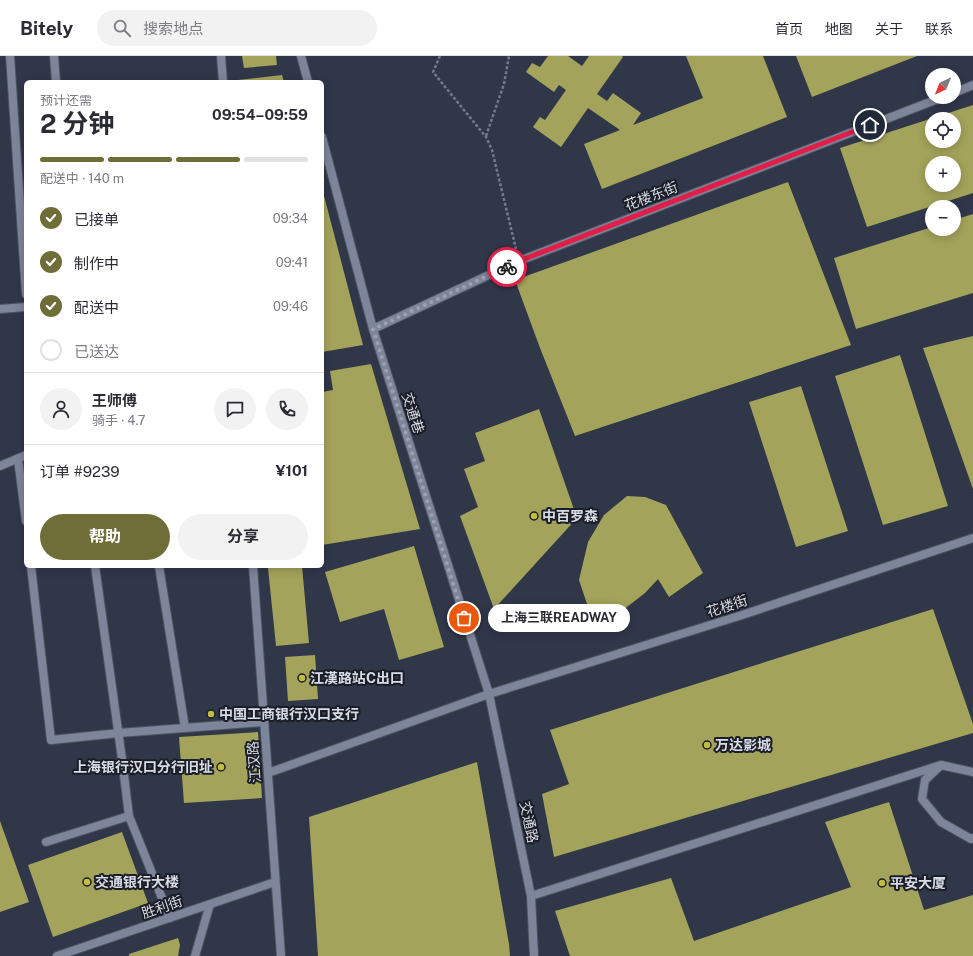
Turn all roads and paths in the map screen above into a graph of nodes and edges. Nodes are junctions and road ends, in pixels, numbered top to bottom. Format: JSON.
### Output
{"nodes":[{"id":1,"x":10,"y":56,"type":"edge"},
{"id":2,"x":54,"y":56,"type":"edge"},
{"id":3,"x":221,"y":56,"type":"edge"},
{"id":4,"x":301,"y":56,"type":"edge"},
{"id":5,"x":440,"y":56,"type":"edge"},
{"id":6,"x":508,"y":56,"type":"edge"},
{"id":7,"x":56,"y":80,"type":"edge"},
{"id":8,"x":223,"y":80,"type":"edge"},
{"id":9,"x":307,"y":80,"type":"edge"},
{"id":10,"x":973,"y":86,"type":"edge"},
{"id":11,"x":961,"y":90,"type":"edge"},
{"id":12,"x":925,"y":104,"type":"edge"},
{"id":13,"x":486,"y":137,"type":"junction"},
{"id":14,"x":324,"y":145,"type":"edge"},
{"id":15,"x":24,"y":257,"type":"edge"},
{"id":16,"x":519,"y":261,"type":"junction"},
{"id":17,"x":24,"y":307,"type":"edge"},
{"id":18,"x":0,"y":309,"type":"edge"},
{"id":19,"x":373,"y":329,"type":"junction"},
{"id":20,"x":24,"y":456,"type":"edge"},
{"id":21,"x":18,"y":459,"type":"junction"},
{"id":22,"x":0,"y":466,"type":"edge"},
{"id":23,"x":24,"y":506,"type":"edge"},
{"id":24,"x":973,"y":538,"type":"edge"},
{"id":25,"x":31,"y":568,"type":"edge"},
{"id":26,"x":95,"y":568,"type":"edge"},
{"id":27,"x":159,"y":568,"type":"edge"},
{"id":28,"x":253,"y":568,"type":"edge"},
{"id":29,"x":488,"y":694,"type":"junction"},
{"id":30,"x":264,"y":722,"type":"junction"},
{"id":31,"x":185,"y":728,"type":"junction"},
{"id":32,"x":118,"y":733,"type":"junction"},
{"id":33,"x":941,"y":765,"type":"junction"},
{"id":34,"x":973,"y":772,"type":"edge"},
{"id":35,"x":268,"y":773,"type":"junction"},
{"id":36,"x":129,"y":816,"type":"junction"},
{"id":37,"x":973,"y":838,"type":"edge"},
{"id":38,"x":46,"y":842,"type":"dead end"},
{"id":39,"x":275,"y":882,"type":"junction"},
{"id":40,"x":531,"y":896,"type":"junction"},
{"id":41,"x":210,"y":904,"type":"junction"},
{"id":42,"x":170,"y":918,"type":"junction"},
{"id":43,"x":57,"y":956,"type":"edge"},
{"id":44,"x":195,"y":956,"type":"edge"},
{"id":45,"x":281,"y":956,"type":"edge"},
{"id":46,"x":534,"y":956,"type":"edge"}],
"edges":[{"from":1,"to":15,"type":"street"},
{"from":2,"to":7,"type":"street"},
{"from":3,"to":8,"type":"street"},
{"from":4,"to":9,"type":"street"},
{"from":5,"to":13,"type":"path"},
{"from":6,"to":13,"type":"path"},
{"from":10,"to":11,"type":"street"},
{"from":12,"to":16,"type":"street","name":"花楼东街"},
{"from":13,"to":16,"type":"path"},
{"from":14,"to":19,"type":"street","name":"交通巷"},
{"from":16,"to":19,"type":"street","name":"花楼东街"},
{"from":17,"to":18,"type":"street"},
{"from":19,"to":29,"type":"street","name":"交通巷"},
{"from":20,"to":21,"type":"street"},
{"from":21,"to":22,"type":"street"},
{"from":21,"to":23,"type":"street"},
{"from":24,"to":29,"type":"street","name":"花楼街"},
{"from":25,"to":32,"type":"street"},
{"from":26,"to":32,"type":"street"},
{"from":27,"to":31,"type":"street"},
{"from":28,"to":30,"type":"street","name":"江汉路"},
{"from":29,"to":35,"type":"street","name":"花楼街"},
{"from":29,"to":40,"type":"street","name":"交通路"},
{"from":30,"to":31,"type":"street"},
{"from":30,"to":35,"type":"street","name":"江汉路"},
{"from":31,"to":32,"type":"street"},
{"from":32,"to":36,"type":"street"},
{"from":33,"to":34,"type":"street"},
{"from":33,"to":37,"type":"street"},
{"from":33,"to":40,"type":"street"},
{"from":35,"to":39,"type":"street","name":"江汉路"},
{"from":36,"to":38,"type":"street"},
{"from":36,"to":42,"type":"street"},
{"from":39,"to":41,"type":"street","name":"胜利街"},
{"from":39,"to":45,"type":"street","name":"江汉路"},
{"from":40,"to":46,"type":"street","name":"交通路"},
{"from":41,"to":42,"type":"street","name":"胜利街"},
{"from":41,"to":44,"type":"street"},
{"from":42,"to":43,"type":"street","name":"胜利街"}]}
